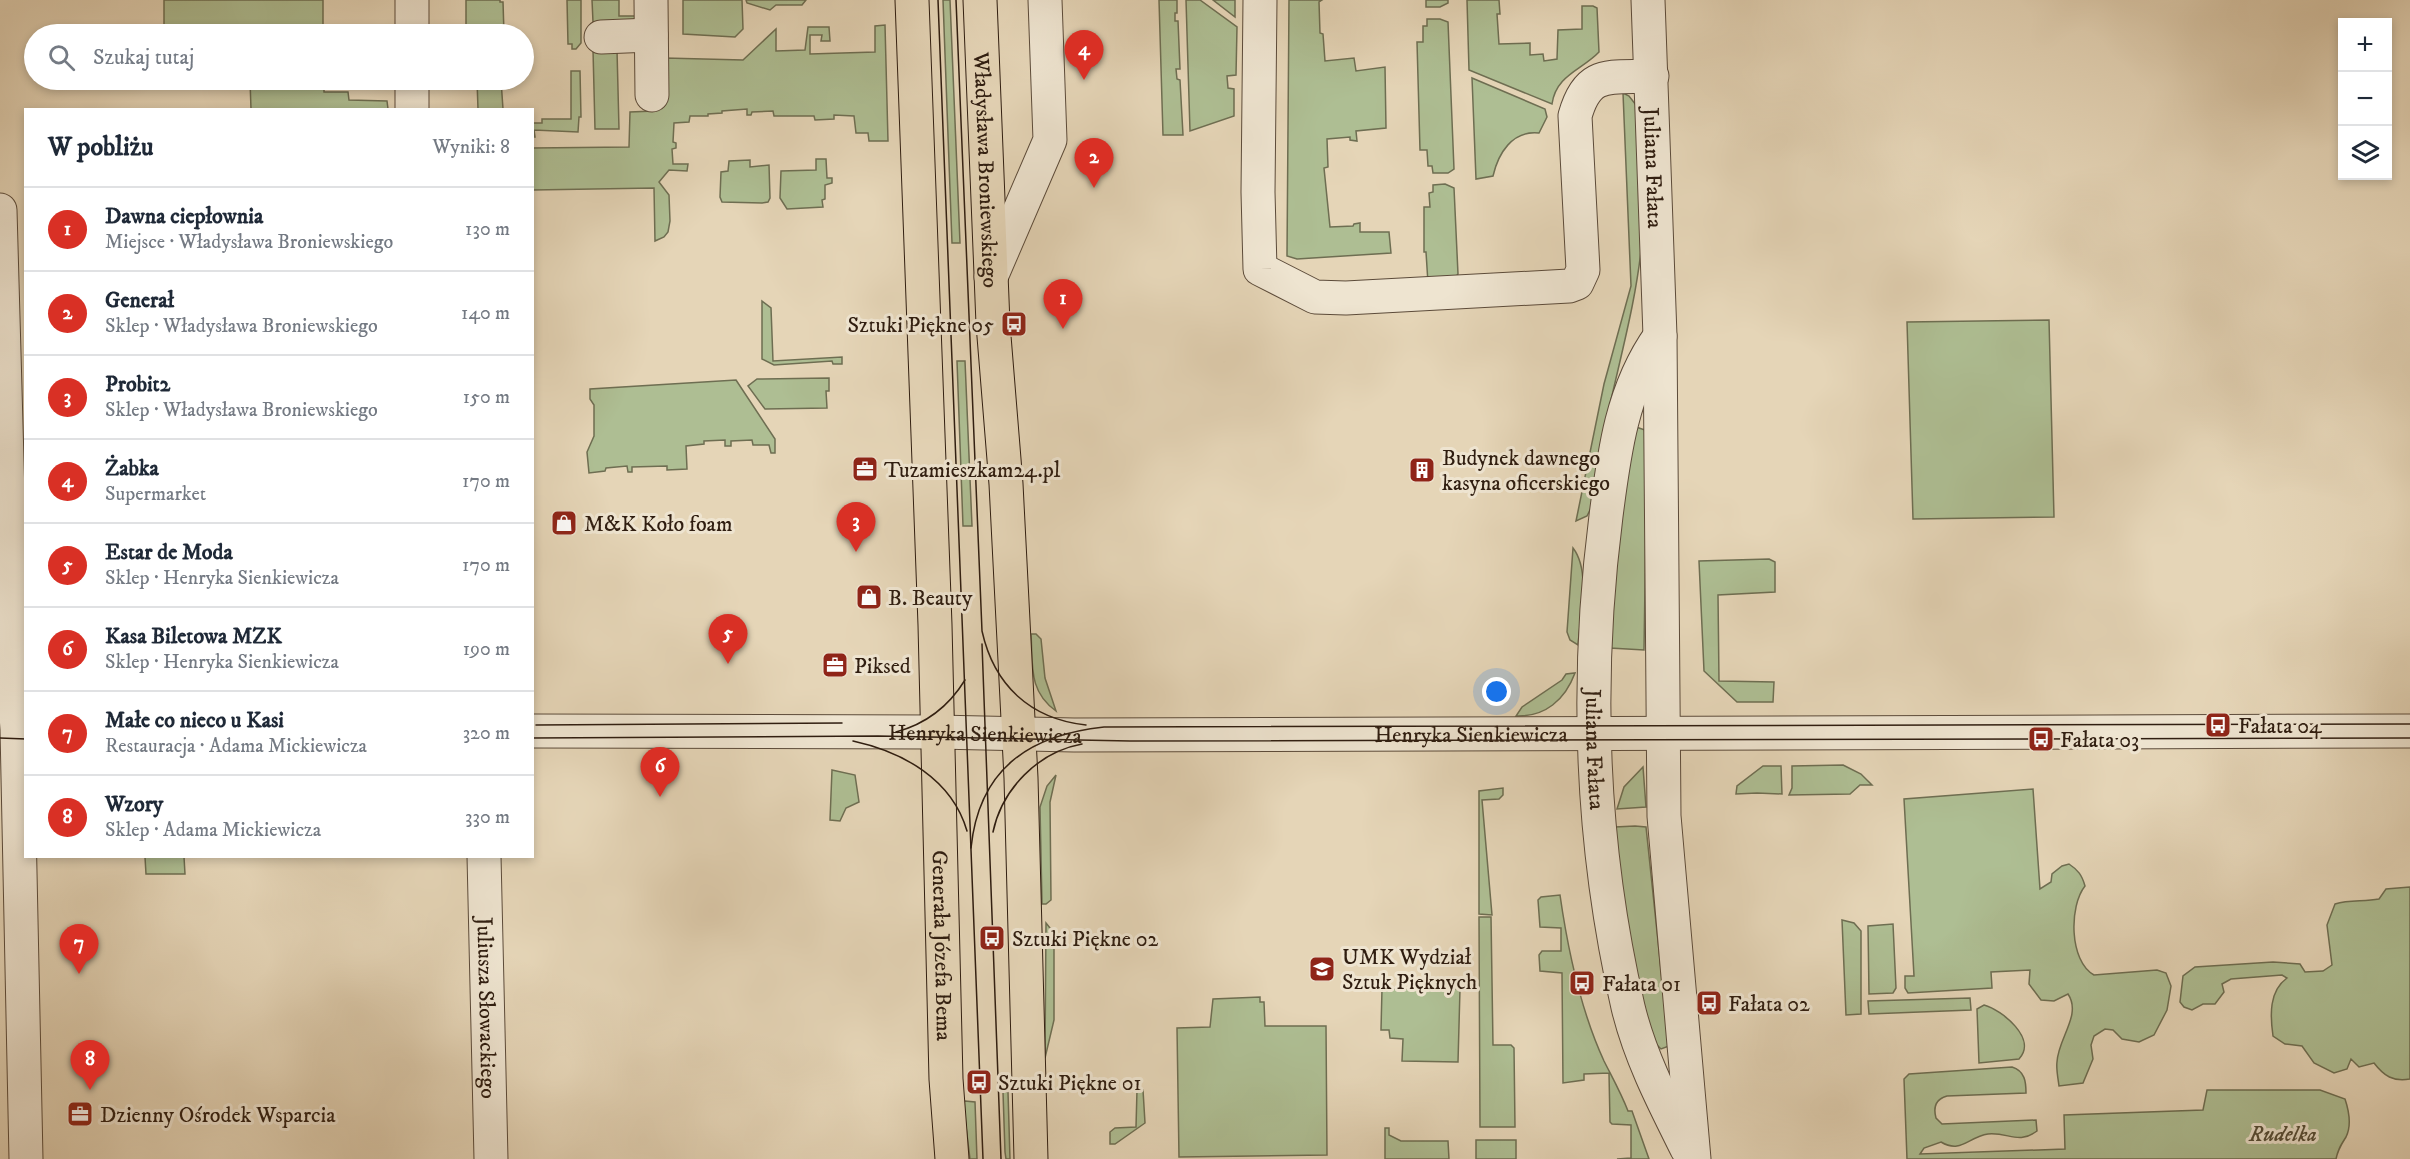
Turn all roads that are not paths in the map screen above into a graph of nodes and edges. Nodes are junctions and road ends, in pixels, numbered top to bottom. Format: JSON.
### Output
{"nodes":[{"id":1,"x":412,"y":0,"type":"edge"},
{"id":2,"x":651,"y":0,"type":"edge"},
{"id":3,"x":912,"y":0,"type":"edge"},
{"id":4,"x":980,"y":0,"type":"edge"},
{"id":5,"x":1045,"y":0,"type":"edge"},
{"id":6,"x":1260,"y":0,"type":"edge"},
{"id":7,"x":1648,"y":0,"type":"edge"},
{"id":8,"x":412,"y":24,"type":"edge"},
{"id":9,"x":651,"y":35,"type":"junction"},
{"id":10,"x":601,"y":37,"type":"dead end"},
{"id":11,"x":1652,"y":76,"type":"junction"},
{"id":12,"x":412,"y":90,"type":"edge"},
{"id":13,"x":652,"y":95,"type":"dead end"},
{"id":14,"x":412,"y":108,"type":"edge"},
{"id":15,"x":0,"y":210,"type":"edge"},
{"id":16,"x":991,"y":277,"type":"junction"},
{"id":17,"x":1660,"y":336,"type":"junction"},
{"id":18,"x":14,"y":730,"type":"edge"},
{"id":19,"x":534,"y":731,"type":"edge"},
{"id":20,"x":2410,"y":731,"type":"edge"},
{"id":21,"x":937,"y":732,"type":"junction"},
{"id":22,"x":1019,"y":733,"type":"junction"},
{"id":23,"x":1594,"y":733,"type":"junction"},
{"id":24,"x":1663,"y":733,"type":"junction"},
{"id":25,"x":484,"y":858,"type":"edge"},
{"id":26,"x":26,"y":1159,"type":"edge"},
{"id":27,"x":491,"y":1159,"type":"edge"},
{"id":28,"x":952,"y":1159,"type":"edge"},
{"id":29,"x":1031,"y":1159,"type":"edge"},
{"id":30,"x":1693,"y":1159,"type":"edge"}],
"edges":[{"from":1,"to":8,"type":"street"},
{"from":2,"to":9,"type":"street"},
{"from":3,"to":21,"type":"main road"},
{"from":4,"to":16,"type":"main road","name":"Władysława Broniewskiego"},
{"from":5,"to":16,"type":"street"},
{"from":6,"to":11,"type":"street"},
{"from":7,"to":11,"type":"street","name":"Juliana Fałata"},
{"from":9,"to":10,"type":"street"},
{"from":9,"to":13,"type":"street"},
{"from":11,"to":17,"type":"street","name":"Juliana Fałata"},
{"from":12,"to":14,"type":"street"},
{"from":15,"to":18,"type":"street"},
{"from":16,"to":22,"type":"main road","name":"Władysława Broniewskiego"},
{"from":17,"to":23,"type":"street","name":"Juliana Fałata"},
{"from":17,"to":24,"type":"street","name":"Juliana Fałata"},
{"from":18,"to":26,"type":"street"},
{"from":19,"to":21,"type":"street","name":"Henryka Sienkiewicza"},
{"from":20,"to":24,"type":"street","name":"Henryka Sienkiewicza"},
{"from":21,"to":22,"type":"street","name":"Henryka Sienkiewicza"},
{"from":21,"to":28,"type":"main road","name":"Generała Józefa Bema"},
{"from":22,"to":23,"type":"street","name":"Henryka Sienkiewicza"},
{"from":22,"to":29,"type":"main road"},
{"from":23,"to":24,"type":"street","name":"Henryka Sienkiewicza"},
{"from":23,"to":30,"type":"street","name":"Juliana Fałata"},
{"from":24,"to":30,"type":"street","name":"Juliana Fałata"},
{"from":25,"to":27,"type":"street","name":"Juliusza Słowackiego"}]}
